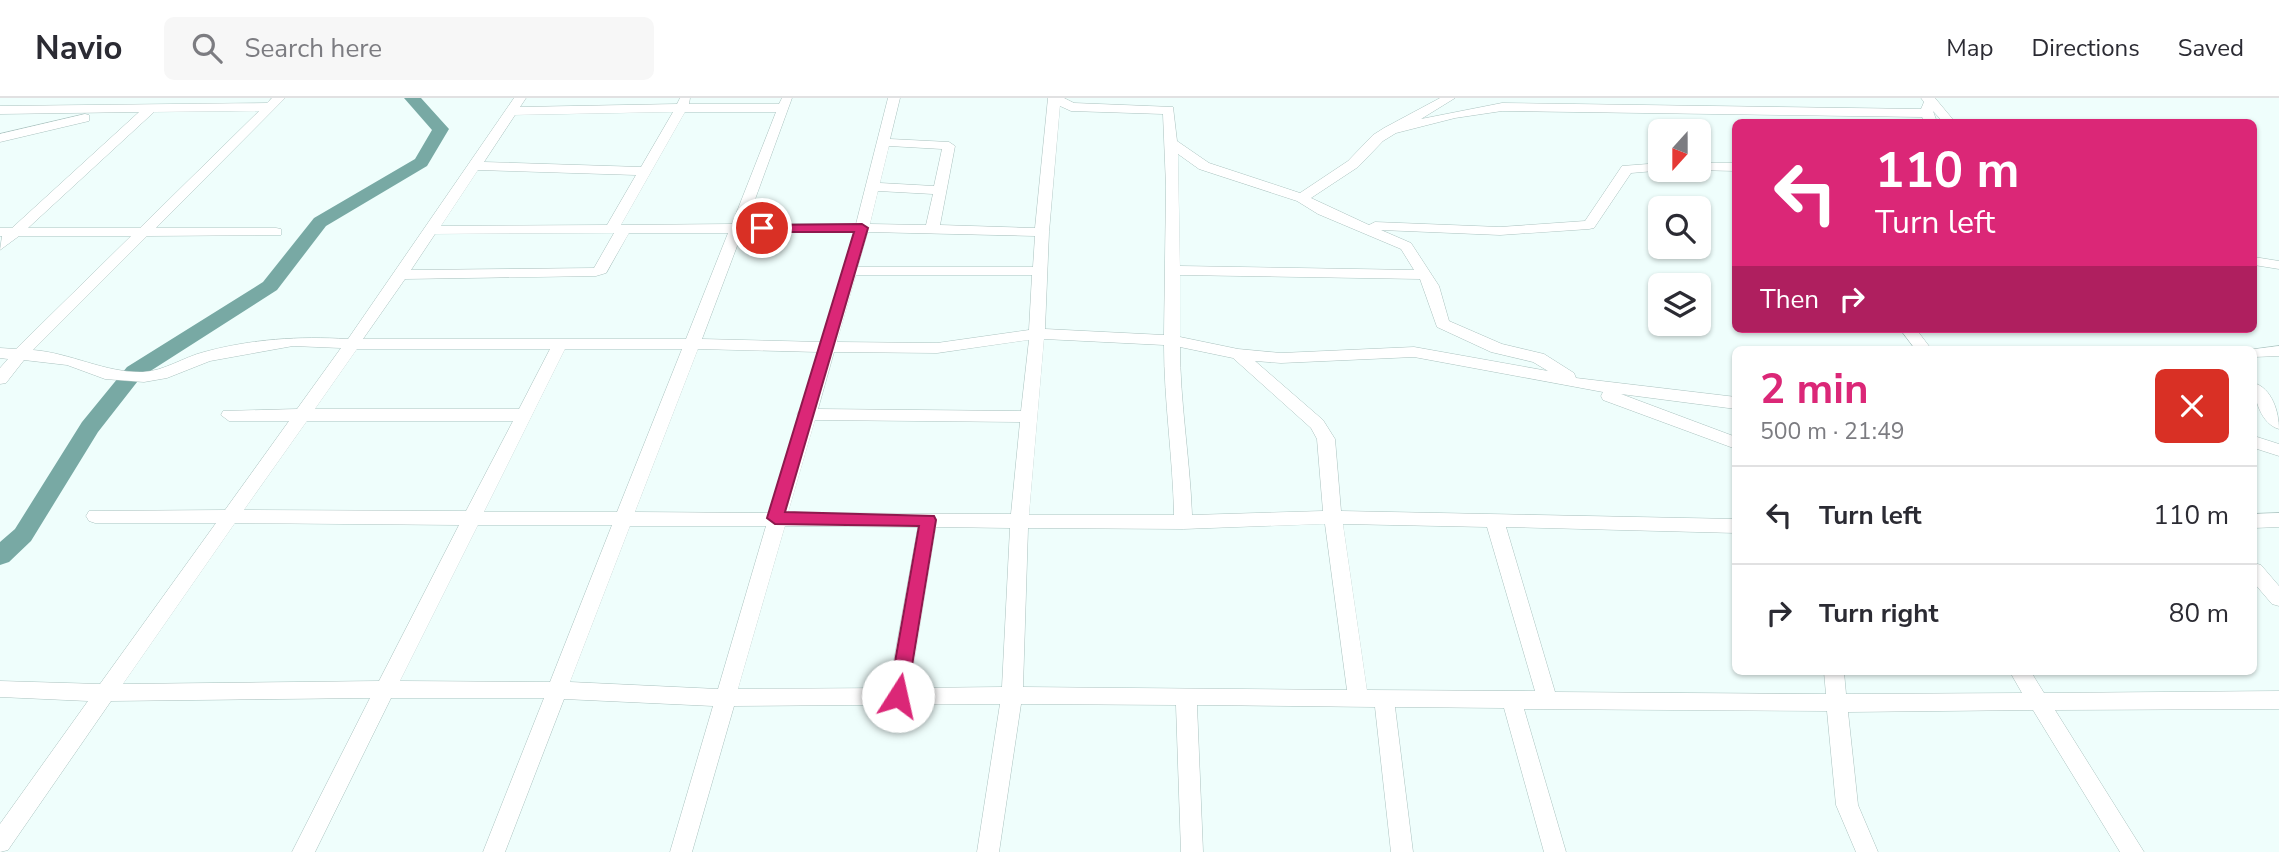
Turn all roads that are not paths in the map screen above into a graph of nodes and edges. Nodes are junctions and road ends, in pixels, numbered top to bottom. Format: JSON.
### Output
{"nodes":[{"id":1,"x":163,"y":98,"type":"edge"},
{"id":2,"x":894,"y":98,"type":"edge"},
{"id":3,"x":1054,"y":98,"type":"edge"},
{"id":4,"x":1449,"y":98,"type":"edge"},
{"id":5,"x":275,"y":102,"type":"edge"},
{"id":6,"x":683,"y":103,"type":"edge"},
{"id":7,"x":785,"y":103,"type":"edge"},
{"id":8,"x":515,"y":104,"type":"edge"},
{"id":9,"x":1169,"y":104,"type":"edge"},
{"id":10,"x":150,"y":108,"type":"junction"},
{"id":11,"x":1929,"y":109,"type":"edge"},
{"id":12,"x":0,"y":110,"type":"edge"},
{"id":13,"x":119,"y":110,"type":"junction"},
{"id":14,"x":1944,"y":119,"type":"edge"},
{"id":15,"x":1389,"y":131,"type":"junction"},
{"id":16,"x":7,"y":137,"type":"edge"},
{"id":17,"x":883,"y":142,"type":"junction"},
{"id":18,"x":1171,"y":143,"type":"junction"},
{"id":19,"x":0,"y":146,"type":"edge"},
{"id":20,"x":475,"y":166,"type":"junction"},
{"id":21,"x":1712,"y":167,"type":"edge"},
{"id":22,"x":1732,"y":167,"type":"edge"},
{"id":23,"x":1648,"y":168,"type":"edge"},
{"id":24,"x":644,"y":171,"type":"junction"},
{"id":25,"x":872,"y":187,"type":"junction"},
{"id":26,"x":940,"y":190,"type":"junction"},
{"id":27,"x":1302,"y":198,"type":"junction"},
{"id":28,"x":1361,"y":225,"type":"junction"},
{"id":29,"x":862,"y":228,"type":"junction"},
{"id":30,"x":618,"y":229,"type":"junction"},
{"id":31,"x":737,"y":229,"type":"junction"},
{"id":32,"x":432,"y":230,"type":"junction"},
{"id":33,"x":932,"y":231,"type":"junction"},
{"id":34,"x":7,"y":232,"type":"edge"},
{"id":35,"x":276,"y":232,"type":"dead end"},
{"id":36,"x":1042,"y":232,"type":"junction"},
{"id":37,"x":143,"y":233,"type":"junction"},
{"id":38,"x":0,"y":247,"type":"edge"},
{"id":39,"x":2257,"y":261,"type":"edge"},
{"id":40,"x":2279,"y":265,"type":"edge"},
{"id":41,"x":1172,"y":270,"type":"junction"},
{"id":42,"x":849,"y":271,"type":"junction"},
{"id":43,"x":1040,"y":271,"type":"junction"},
{"id":44,"x":401,"y":275,"type":"junction"},
{"id":45,"x":1425,"y":275,"type":"junction"},
{"id":46,"x":1037,"y":334,"type":"junction"},
{"id":47,"x":1171,"y":340,"type":"junction"},
{"id":48,"x":354,"y":344,"type":"junction"},
{"id":49,"x":691,"y":344,"type":"junction"},
{"id":50,"x":559,"y":346,"type":"junction"},
{"id":51,"x":827,"y":346,"type":"junction"},
{"id":52,"x":2279,"y":351,"type":"edge"},
{"id":53,"x":2257,"y":352,"type":"edge"},
{"id":54,"x":0,"y":353,"type":"edge"},
{"id":55,"x":21,"y":353,"type":"junction"},
{"id":56,"x":1238,"y":354,"type":"junction"},
{"id":57,"x":0,"y":379,"type":"edge"},
{"id":58,"x":1580,"y":384,"type":"junction"},
{"id":59,"x":2257,"y":392,"type":"edge"},
{"id":60,"x":1732,"y":403,"type":"edge"},
{"id":61,"x":805,"y":414,"type":"junction"},
{"id":62,"x":229,"y":415,"type":"dead end"},
{"id":63,"x":524,"y":415,"type":"junction"},
{"id":64,"x":300,"y":416,"type":"junction"},
{"id":65,"x":1031,"y":417,"type":"junction"},
{"id":66,"x":2279,"y":423,"type":"edge"},
{"id":67,"x":1732,"y":441,"type":"edge"},
{"id":68,"x":2257,"y":443,"type":"edge"},
{"id":69,"x":2279,"y":450,"type":"edge"},
{"id":70,"x":95,"y":516,"type":"dead end"},
{"id":71,"x":1333,"y":517,"type":"junction"},
{"id":72,"x":226,"y":518,"type":"junction"},
{"id":73,"x":775,"y":518,"type":"junction"},
{"id":74,"x":625,"y":519,"type":"junction"},
{"id":75,"x":1494,"y":519,"type":"junction"},
{"id":76,"x":928,"y":520,"type":"junction"},
{"id":77,"x":2279,"y":520,"type":"edge"},
{"id":78,"x":471,"y":521,"type":"junction"},
{"id":79,"x":1019,"y":521,"type":"junction"},
{"id":80,"x":2257,"y":521,"type":"edge"},
{"id":81,"x":1183,"y":522,"type":"junction"},
{"id":82,"x":1732,"y":526,"type":"edge"},
{"id":83,"x":2257,"y":573,"type":"edge"},
{"id":84,"x":2279,"y":599,"type":"edge"},
{"id":85,"x":1835,"y":675,"type":"edge"},
{"id":86,"x":2023,"y":675,"type":"edge"},
{"id":87,"x":0,"y":689,"type":"edge"},
{"id":88,"x":385,"y":690,"type":"junction"},
{"id":89,"x":556,"y":691,"type":"junction"},
{"id":90,"x":103,"y":693,"type":"junction"},
{"id":91,"x":1012,"y":695,"type":"junction"},
{"id":92,"x":898,"y":696,"type":"junction"},
{"id":93,"x":1186,"y":697,"type":"junction"},
{"id":94,"x":725,"y":698,"type":"junction"},
{"id":95,"x":1358,"y":698,"type":"junction"},
{"id":96,"x":1511,"y":698,"type":"junction"},
{"id":97,"x":1384,"y":699,"type":"junction"},
{"id":98,"x":1547,"y":699,"type":"junction"},
{"id":99,"x":2279,"y":700,"type":"edge"},
{"id":100,"x":1839,"y":703,"type":"junction"},
{"id":101,"x":2037,"y":703,"type":"junction"},
{"id":102,"x":0,"y":843,"type":"edge"},
{"id":103,"x":303,"y":852,"type":"edge"},
{"id":104,"x":495,"y":852,"type":"edge"},
{"id":105,"x":681,"y":852,"type":"edge"},
{"id":106,"x":988,"y":852,"type":"edge"},
{"id":107,"x":1192,"y":852,"type":"edge"},
{"id":108,"x":1402,"y":852,"type":"edge"},
{"id":109,"x":1555,"y":852,"type":"edge"},
{"id":110,"x":1867,"y":852,"type":"edge"},
{"id":111,"x":2133,"y":852,"type":"edge"}],
"edges":[{"from":1,"to":10,"type":"street"},
{"from":2,"to":17,"type":"street"},
{"from":3,"to":9,"type":"street"},
{"from":3,"to":36,"type":"street"},
{"from":4,"to":15,"type":"street"},
{"from":5,"to":10,"type":"street"},
{"from":5,"to":37,"type":"street"},
{"from":6,"to":7,"type":"street"},
{"from":6,"to":8,"type":"street"},
{"from":6,"to":24,"type":"street"},
{"from":7,"to":31,"type":"street"},
{"from":8,"to":20,"type":"street"},
{"from":9,"to":18,"type":"street"},
{"from":10,"to":13,"type":"street"},
{"from":10,"to":34,"type":"street"},
{"from":11,"to":14,"type":"street"},
{"from":11,"to":15,"type":"street"},
{"from":12,"to":13,"type":"street"},
{"from":13,"to":16,"type":"street"},
{"from":15,"to":27,"type":"street"},
{"from":16,"to":19,"type":"street"},
{"from":17,"to":25,"type":"street"},
{"from":17,"to":26,"type":"street"},
{"from":18,"to":27,"type":"street"},
{"from":18,"to":41,"type":"street"},
{"from":20,"to":24,"type":"street"},
{"from":20,"to":32,"type":"street"},
{"from":21,"to":22,"type":"street"},
{"from":23,"to":28,"type":"street"},
{"from":24,"to":30,"type":"street"},
{"from":25,"to":26,"type":"street"},
{"from":25,"to":29,"type":"street"},
{"from":26,"to":33,"type":"street"},
{"from":27,"to":28,"type":"street"},
{"from":28,"to":45,"type":"street"},
{"from":29,"to":31,"type":"street"},
{"from":29,"to":33,"type":"street"},
{"from":29,"to":42,"type":"street"},
{"from":30,"to":31,"type":"street"},
{"from":30,"to":32,"type":"street"},
{"from":30,"to":44,"type":"street"},
{"from":31,"to":49,"type":"street"},
{"from":32,"to":44,"type":"street"},
{"from":33,"to":36,"type":"street"},
{"from":34,"to":37,"type":"street"},
{"from":34,"to":38,"type":"street"},
{"from":35,"to":37,"type":"street"},
{"from":36,"to":43,"type":"street"},
{"from":37,"to":55,"type":"street"},
{"from":39,"to":40,"type":"street"},
{"from":41,"to":45,"type":"street"},
{"from":41,"to":47,"type":"street"},
{"from":42,"to":43,"type":"street"},
{"from":42,"to":51,"type":"street"},
{"from":43,"to":46,"type":"street"},
{"from":44,"to":48,"type":"street"},
{"from":45,"to":58,"type":"street"},
{"from":46,"to":47,"type":"street"},
{"from":46,"to":51,"type":"street"},
{"from":46,"to":65,"type":"street"},
{"from":47,"to":56,"type":"street"},
{"from":47,"to":81,"type":"street"},
{"from":48,"to":50,"type":"street"},
{"from":48,"to":55,"type":"street"},
{"from":48,"to":64,"type":"street"},
{"from":49,"to":50,"type":"street"},
{"from":49,"to":51,"type":"street"},
{"from":49,"to":74,"type":"street"},
{"from":50,"to":63,"type":"street"},
{"from":51,"to":61,"type":"street"},
{"from":52,"to":53,"type":"street"},
{"from":54,"to":55,"type":"street"},
{"from":55,"to":57,"type":"street"},
{"from":56,"to":58,"type":"street"},
{"from":56,"to":71,"type":"street"},
{"from":58,"to":60,"type":"street"},
{"from":58,"to":67,"type":"street"},
{"from":59,"to":66,"type":"street"},
{"from":61,"to":65,"type":"street"},
{"from":61,"to":73,"type":"street"},
{"from":62,"to":64,"type":"street"},
{"from":63,"to":64,"type":"street"},
{"from":63,"to":78,"type":"street"},
{"from":64,"to":72,"type":"street"},
{"from":65,"to":79,"type":"street"},
{"from":68,"to":69,"type":"street"},
{"from":70,"to":72,"type":"street"},
{"from":71,"to":75,"type":"street"},
{"from":71,"to":81,"type":"street"},
{"from":71,"to":95,"type":"street"},
{"from":72,"to":78,"type":"street"},
{"from":72,"to":90,"type":"street"},
{"from":73,"to":74,"type":"street"},
{"from":73,"to":76,"type":"street"},
{"from":73,"to":94,"type":"street"},
{"from":74,"to":78,"type":"street"},
{"from":74,"to":89,"type":"street"},
{"from":75,"to":82,"type":"street"},
{"from":75,"to":98,"type":"street"},
{"from":76,"to":79,"type":"street"},
{"from":76,"to":92,"type":"street"},
{"from":77,"to":80,"type":"street"},
{"from":78,"to":88,"type":"street"},
{"from":79,"to":81,"type":"street"},
{"from":79,"to":91,"type":"street"},
{"from":83,"to":84,"type":"street"},
{"from":85,"to":100,"type":"street"},
{"from":86,"to":101,"type":"street"},
{"from":87,"to":90,"type":"street"},
{"from":88,"to":89,"type":"street"},
{"from":88,"to":90,"type":"street"},
{"from":88,"to":103,"type":"street"},
{"from":89,"to":94,"type":"street"},
{"from":89,"to":104,"type":"street"},
{"from":90,"to":102,"type":"street"},
{"from":91,"to":92,"type":"street"},
{"from":91,"to":93,"type":"street"},
{"from":91,"to":106,"type":"street"},
{"from":92,"to":94,"type":"street"},
{"from":93,"to":95,"type":"street"},
{"from":93,"to":107,"type":"street"},
{"from":94,"to":105,"type":"street"},
{"from":95,"to":97,"type":"street"},
{"from":96,"to":97,"type":"street"},
{"from":96,"to":98,"type":"street"},
{"from":96,"to":109,"type":"street"},
{"from":97,"to":108,"type":"street"},
{"from":98,"to":100,"type":"street"},
{"from":99,"to":101,"type":"street"},
{"from":100,"to":101,"type":"street"},
{"from":100,"to":110,"type":"street"},
{"from":101,"to":111,"type":"street"}]}
